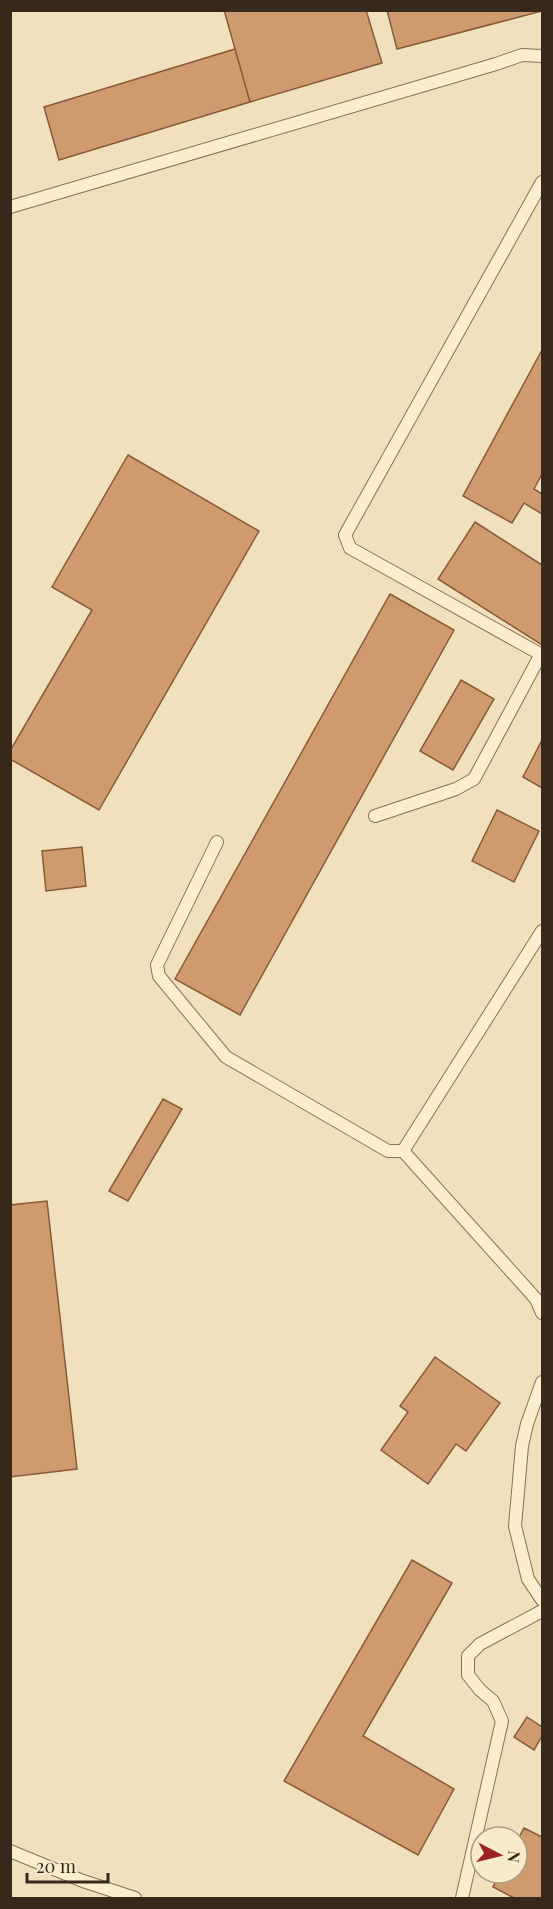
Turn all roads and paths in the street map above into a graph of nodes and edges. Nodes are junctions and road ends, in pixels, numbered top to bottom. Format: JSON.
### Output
{"nodes":[{"id":1,"x":543,"y":56,"type":"edge"},
{"id":2,"x":543,"y":182,"type":"edge"},
{"id":3,"x":10,"y":207,"type":"edge"},
{"id":4,"x":542,"y":655,"type":"edge"},
{"id":5,"x":375,"y":816,"type":"dead end"},
{"id":6,"x":217,"y":842,"type":"dead end"},
{"id":7,"x":543,"y":931,"type":"edge"},
{"id":8,"x":404,"y":1151,"type":"junction"},
{"id":9,"x":543,"y":1313,"type":"edge"},
{"id":10,"x":543,"y":1382,"type":"edge"},
{"id":11,"x":543,"y":1600,"type":"edge"},
{"id":12,"x":543,"y":1611,"type":"edge"},
{"id":13,"x":10,"y":1851,"type":"edge"},
{"id":14,"x":135,"y":1899,"type":"edge"},
{"id":15,"x":462,"y":1899,"type":"edge"}],
"edges":[{"from":1,"to":3,"type":"lane"},
{"from":2,"to":4,"type":"lane"},
{"from":4,"to":5,"type":"lane"},
{"from":6,"to":8,"type":"lane"},
{"from":7,"to":8,"type":"lane"},
{"from":8,"to":9,"type":"lane"},
{"from":10,"to":11,"type":"lane"},
{"from":12,"to":15,"type":"lane"},
{"from":13,"to":14,"type":"lane"}]}
